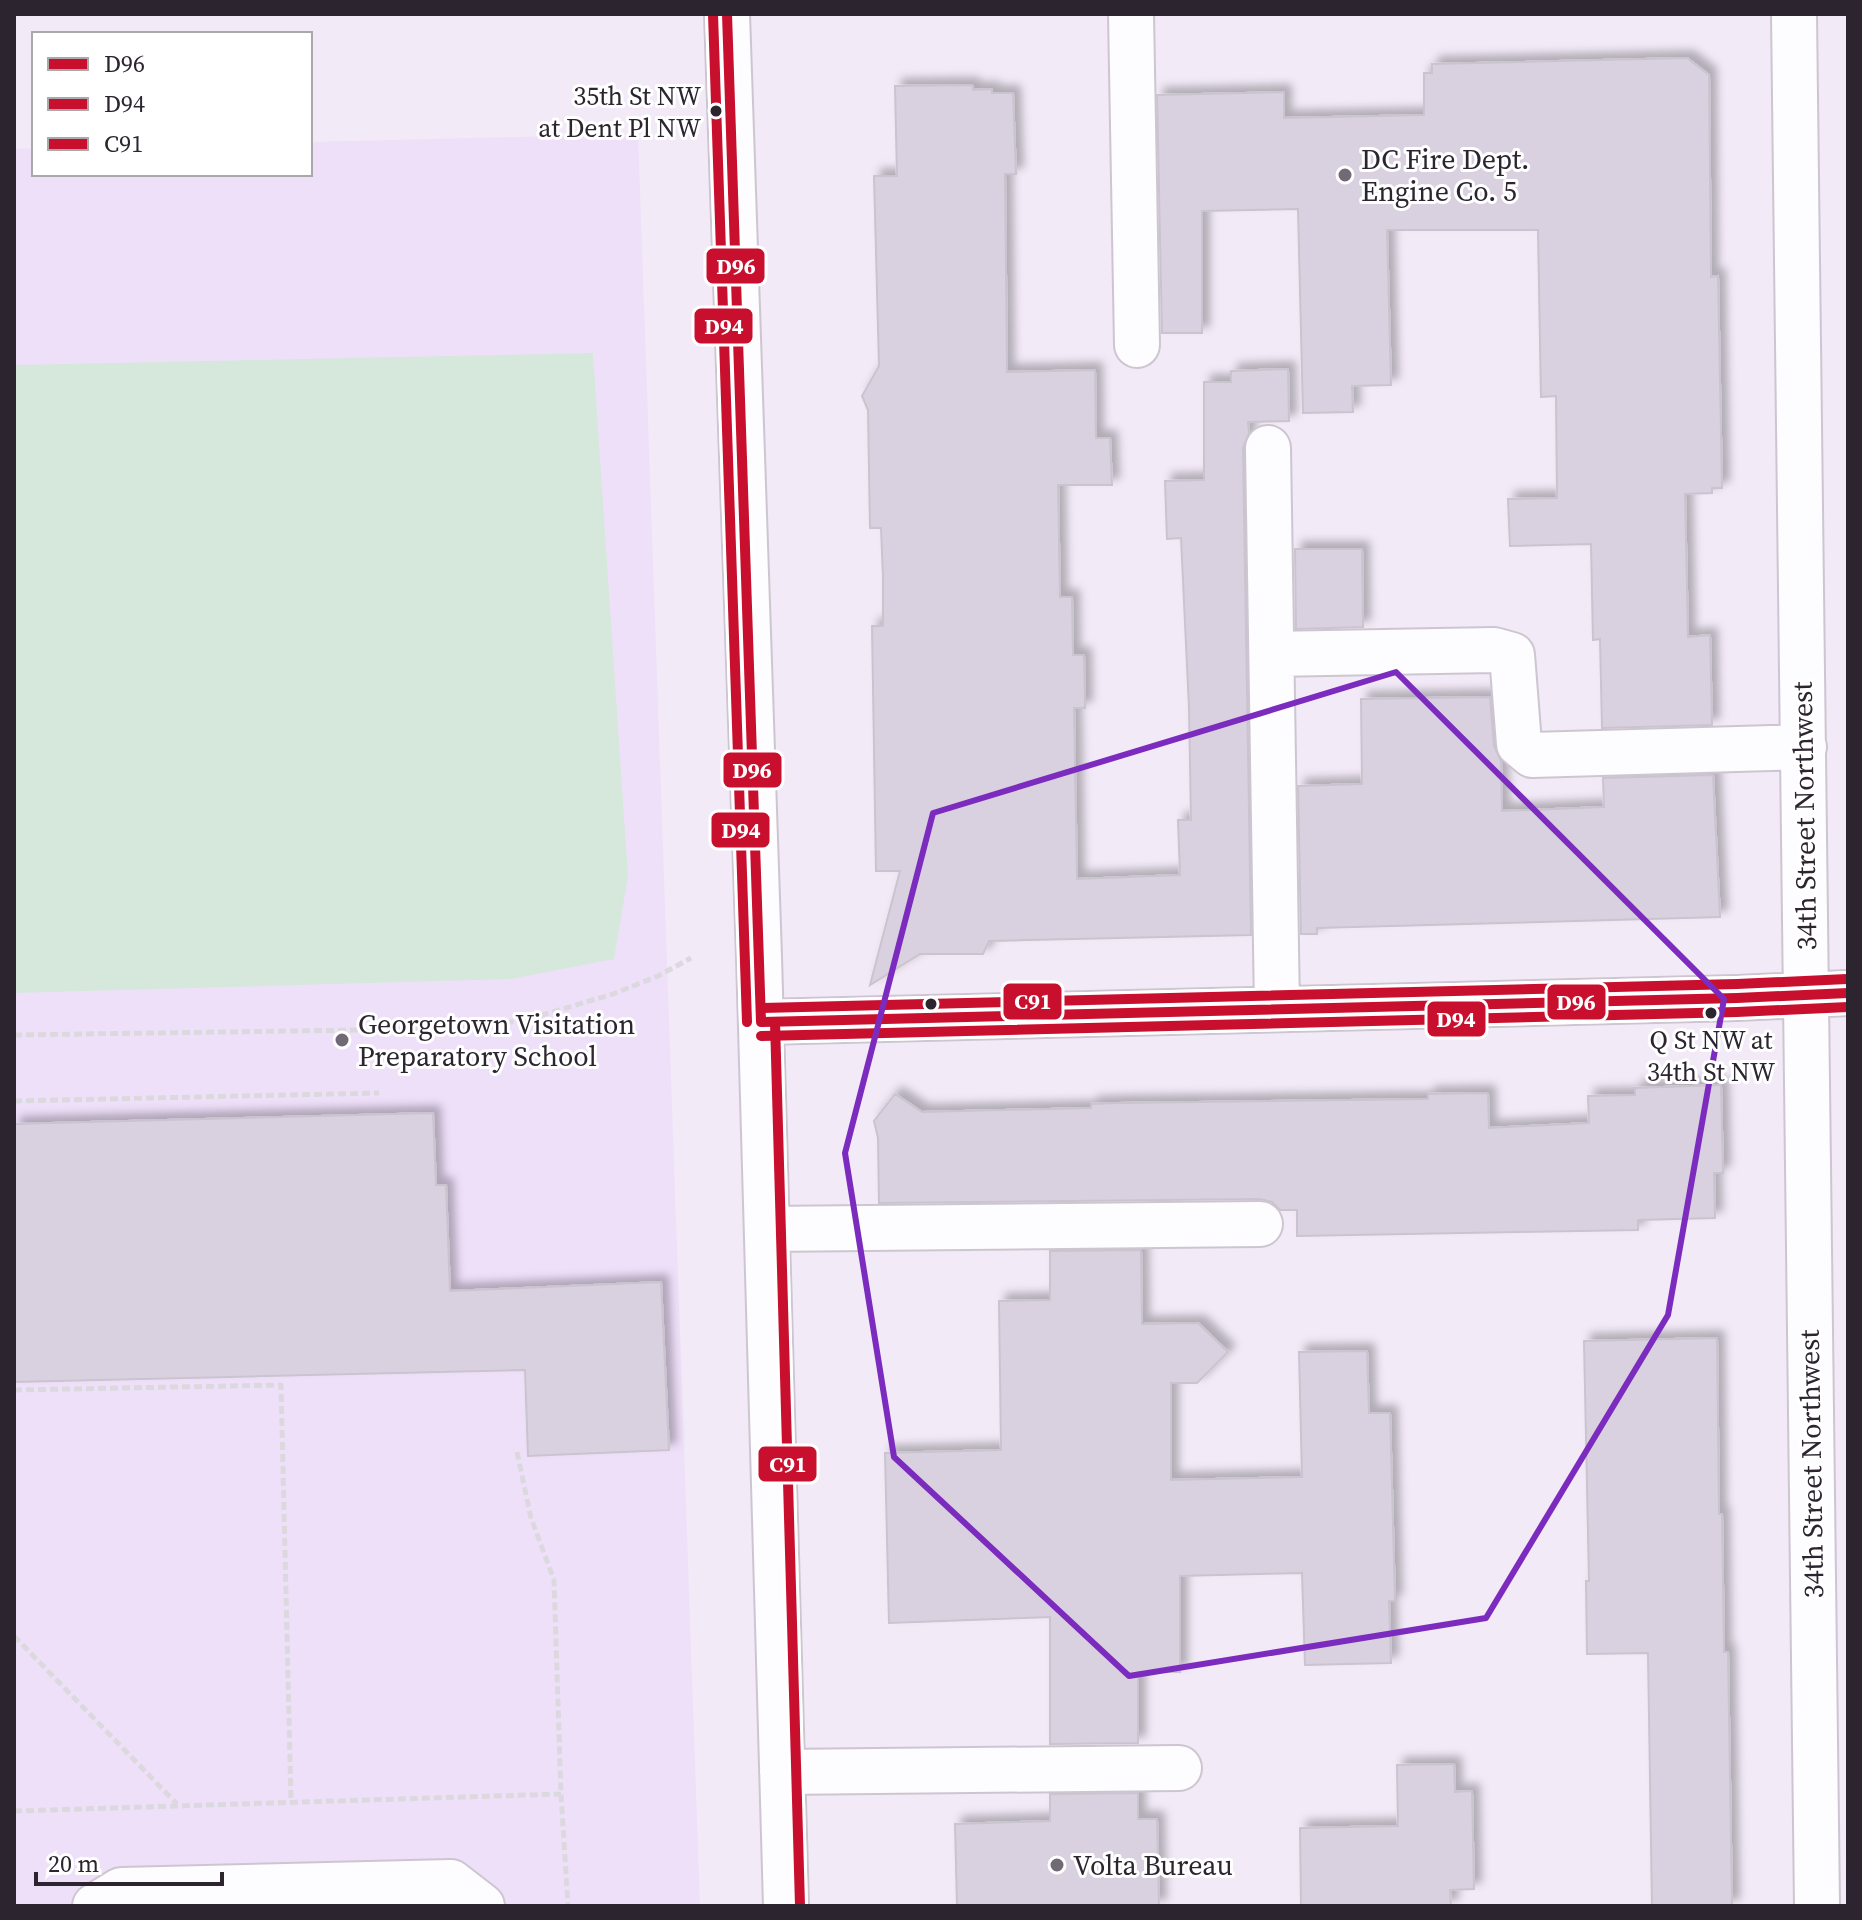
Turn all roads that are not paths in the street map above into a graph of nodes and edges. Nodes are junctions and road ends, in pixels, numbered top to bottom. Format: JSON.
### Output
{"nodes":[{"id":1,"x":727,"y":14,"type":"edge"},
{"id":2,"x":1131,"y":14,"type":"edge"},
{"id":3,"x":1794,"y":14,"type":"edge"},
{"id":4,"x":1137,"y":345,"type":"dead end"},
{"id":5,"x":1268,"y":448,"type":"dead end"},
{"id":6,"x":1272,"y":654,"type":"junction"},
{"id":7,"x":1804,"y":747,"type":"junction"},
{"id":8,"x":1827,"y":993,"type":"edge"},
{"id":9,"x":1277,"y":1008,"type":"junction"},
{"id":10,"x":761,"y":1022,"type":"junction"},
{"id":11,"x":1260,"y":1224,"type":"dead end"},
{"id":12,"x":767,"y":1229,"type":"junction"},
{"id":13,"x":1179,"y":1768,"type":"dead end"},
{"id":14,"x":782,"y":1772,"type":"junction"},
{"id":15,"x":95,"y":1906,"type":"edge"},
{"id":16,"x":482,"y":1906,"type":"edge"},
{"id":17,"x":786,"y":1906,"type":"edge"},
{"id":18,"x":1817,"y":1906,"type":"edge"}],
"edges":[{"from":1,"to":10,"type":"street"},
{"from":2,"to":4,"type":"street"},
{"from":3,"to":7,"type":"street","name":"34th Street Northwest"},
{"from":5,"to":6,"type":"street"},
{"from":6,"to":7,"type":"street"},
{"from":6,"to":9,"type":"street"},
{"from":7,"to":8,"type":"street","name":"34th Street Northwest"},
{"from":8,"to":9,"type":"street"},
{"from":8,"to":18,"type":"street","name":"34th Street Northwest"},
{"from":9,"to":10,"type":"street"},
{"from":10,"to":12,"type":"street"},
{"from":11,"to":12,"type":"street"},
{"from":12,"to":14,"type":"street"},
{"from":13,"to":14,"type":"street"},
{"from":14,"to":17,"type":"street"},
{"from":15,"to":16,"type":"street"}]}
